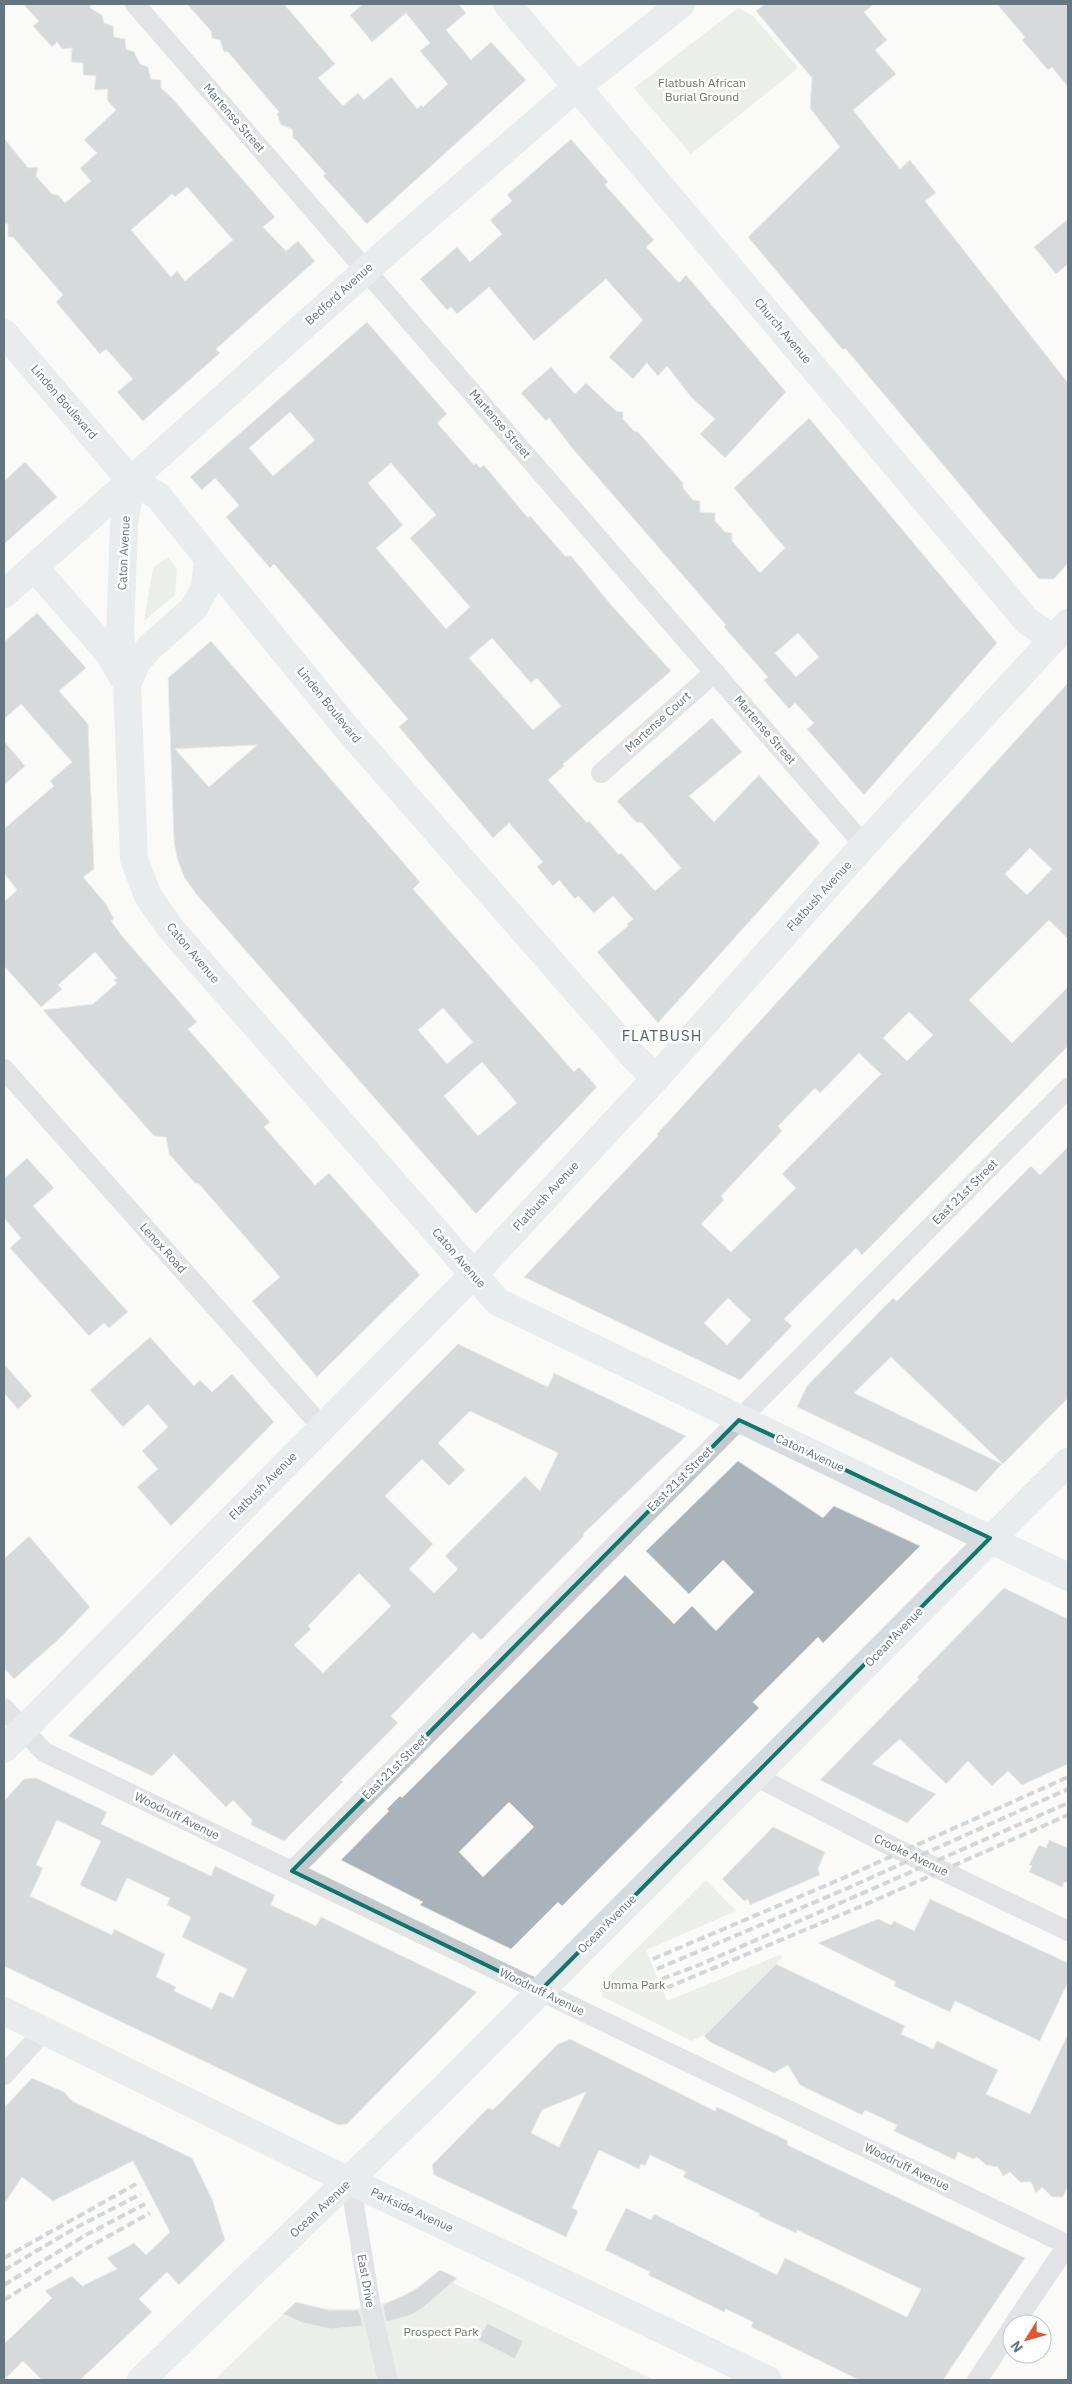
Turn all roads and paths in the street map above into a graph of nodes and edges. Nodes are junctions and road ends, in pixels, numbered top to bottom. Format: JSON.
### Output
{"nodes":[{"id":1,"x":135,"y":4,"type":"edge"},
{"id":2,"x":507,"y":4,"type":"edge"},
{"id":3,"x":681,"y":4,"type":"edge"},
{"id":4,"x":577,"y":87,"type":"junction"},
{"id":5,"x":366,"y":270,"type":"junction"},
{"id":6,"x":4,"y":332,"type":"edge"},
{"id":7,"x":131,"y":481,"type":"junction"},
{"id":8,"x":208,"y":558,"type":"junction"},
{"id":9,"x":34,"y":567,"type":"junction"},
{"id":10,"x":4,"y":594,"type":"edge"},
{"id":11,"x":1064,"y":637,"type":"edge"},
{"id":12,"x":715,"y":672,"type":"junction"},
{"id":13,"x":127,"y":684,"type":"junction"},
{"id":14,"x":601,"y":773,"type":"dead end"},
{"id":15,"x":864,"y":845,"type":"junction"},
{"id":16,"x":4,"y":1069,"type":"edge"},
{"id":17,"x":656,"y":1078,"type":"junction"},
{"id":18,"x":1068,"y":1088,"type":"edge"},
{"id":19,"x":474,"y":1274,"type":"junction"},
{"id":20,"x":739,"y":1420,"type":"junction"},
{"id":21,"x":322,"y":1427,"type":"junction"},
{"id":22,"x":1068,"y":1462,"type":"edge"},
{"id":23,"x":990,"y":1538,"type":"junction"},
{"id":24,"x":1068,"y":1577,"type":"edge"},
{"id":25,"x":4,"y":1708,"type":"edge"},
{"id":26,"x":23,"y":1730,"type":"junction"},
{"id":27,"x":4,"y":1749,"type":"edge"},
{"id":28,"x":755,"y":1776,"type":"junction"},
{"id":29,"x":292,"y":1871,"type":"junction"},
{"id":30,"x":1068,"y":1931,"type":"edge"},
{"id":31,"x":540,"y":1991,"type":"junction"},
{"id":32,"x":4,"y":2011,"type":"edge"},
{"id":33,"x":43,"y":2032,"type":"junction"},
{"id":34,"x":4,"y":2075,"type":"edge"},
{"id":35,"x":350,"y":2181,"type":"junction"},
{"id":36,"x":1068,"y":2245,"type":"edge"},
{"id":37,"x":1021,"y":2314,"type":"edge"},
{"id":38,"x":1002,"y":2343,"type":"edge"},
{"id":39,"x":141,"y":2380,"type":"edge"},
{"id":40,"x":388,"y":2380,"type":"edge"},
{"id":41,"x":768,"y":2380,"type":"edge"},
{"id":42,"x":977,"y":2380,"type":"edge"}],
"edges":[{"from":1,"to":5,"type":"street","name":"Martense Street"},
{"from":2,"to":4,"type":"main road","name":"Church Avenue"},
{"from":3,"to":4,"type":"main road","name":"Bedford Avenue"},
{"from":4,"to":5,"type":"main road","name":"Bedford Avenue"},
{"from":4,"to":11,"type":"main road","name":"Church Avenue"},
{"from":5,"to":7,"type":"main road","name":"Bedford Avenue"},
{"from":5,"to":12,"type":"street","name":"Martense Street"},
{"from":6,"to":7,"type":"main road","name":"Linden Boulevard"},
{"from":7,"to":8,"type":"main road","name":"Linden Boulevard"},
{"from":7,"to":9,"type":"main road","name":"Bedford Avenue"},
{"from":7,"to":13,"type":"main road","name":"Caton Avenue"},
{"from":8,"to":13,"type":"main road","name":"Caton Avenue"},
{"from":8,"to":17,"type":"main road","name":"Linden Boulevard"},
{"from":9,"to":10,"type":"main road","name":"Bedford Avenue"},
{"from":9,"to":13,"type":"main road"},
{"from":11,"to":15,"type":"main road","name":"Flatbush Avenue"},
{"from":12,"to":14,"type":"street","name":"Martense Court"},
{"from":12,"to":15,"type":"street","name":"Martense Street"},
{"from":13,"to":19,"type":"main road","name":"Caton Avenue"},
{"from":15,"to":17,"type":"main road","name":"Flatbush Avenue"},
{"from":16,"to":21,"type":"street","name":"Lenox Road"},
{"from":17,"to":19,"type":"main road","name":"Flatbush Avenue"},
{"from":18,"to":20,"type":"street","name":"East 21st Street"},
{"from":19,"to":20,"type":"main road","name":"Caton Avenue"},
{"from":19,"to":21,"type":"main road","name":"Flatbush Avenue"},
{"from":20,"to":23,"type":"main road","name":"Caton Avenue"},
{"from":20,"to":29,"type":"street","name":"East 21st Street"},
{"from":21,"to":26,"type":"main road","name":"Flatbush Avenue"},
{"from":22,"to":23,"type":"main road","name":"Ocean Avenue"},
{"from":23,"to":24,"type":"main road","name":"Caton Avenue"},
{"from":23,"to":28,"type":"main road","name":"Ocean Avenue"},
{"from":25,"to":26,"type":"street","name":"Woodruff Avenue"},
{"from":26,"to":27,"type":"main road","name":"Flatbush Avenue"},
{"from":26,"to":29,"type":"street","name":"Woodruff Avenue"},
{"from":28,"to":30,"type":"street","name":"Crooke Avenue"},
{"from":28,"to":31,"type":"main road","name":"Ocean Avenue"},
{"from":29,"to":31,"type":"street","name":"Woodruff Avenue"},
{"from":31,"to":35,"type":"main road","name":"Ocean Avenue"},
{"from":31,"to":36,"type":"street","name":"Woodruff Avenue"},
{"from":32,"to":33,"type":"main road","name":"Parkside Avenue"},
{"from":33,"to":34,"type":"street"},
{"from":33,"to":35,"type":"main road","name":"Parkside Avenue"},
{"from":35,"to":39,"type":"main road","name":"Ocean Avenue"},
{"from":35,"to":40,"type":"street","name":"East Drive"},
{"from":35,"to":41,"type":"main road","name":"Parkside Avenue"},
{"from":36,"to":37,"type":"street"},
{"from":38,"to":42,"type":"street"}]}
